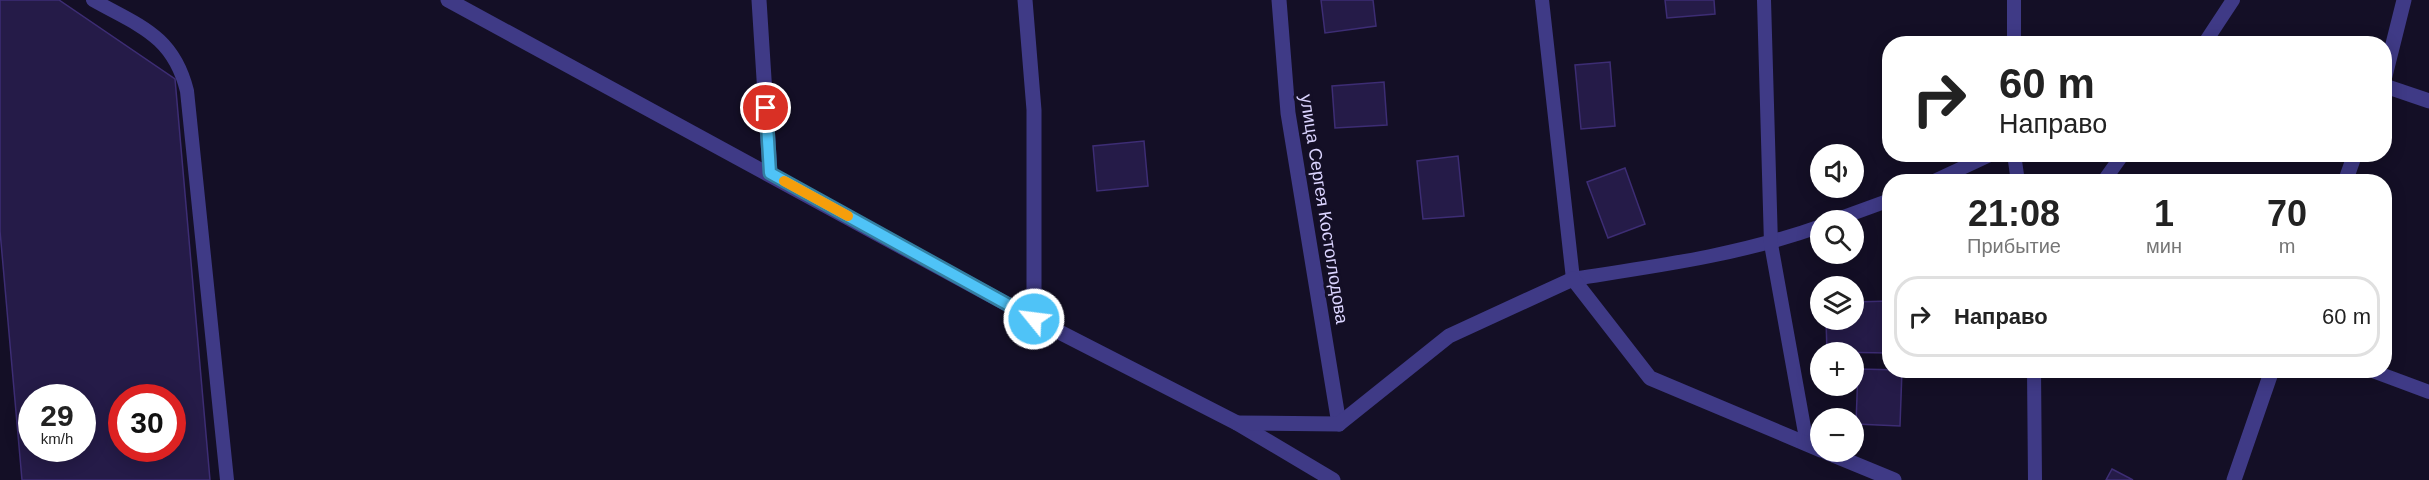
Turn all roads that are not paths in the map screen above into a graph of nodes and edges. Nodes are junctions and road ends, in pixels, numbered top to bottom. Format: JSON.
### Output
{"nodes":[{"id":1,"x":93,"y":0,"type":"edge"},
{"id":2,"x":448,"y":0,"type":"edge"},
{"id":3,"x":759,"y":0,"type":"edge"},
{"id":4,"x":1025,"y":0,"type":"edge"},
{"id":5,"x":1279,"y":0,"type":"edge"},
{"id":6,"x":1542,"y":0,"type":"edge"},
{"id":7,"x":1764,"y":0,"type":"edge"},
{"id":8,"x":2014,"y":0,"type":"edge"},
{"id":9,"x":2233,"y":0,"type":"edge"},
{"id":10,"x":2404,"y":0,"type":"edge"},
{"id":11,"x":2014,"y":36,"type":"edge"},
{"id":12,"x":2209,"y":36,"type":"edge"},
{"id":13,"x":2392,"y":48,"type":"edge"},
{"id":14,"x":2392,"y":88,"type":"edge"},
{"id":15,"x":2429,"y":101,"type":"edge"},
{"id":16,"x":1975,"y":162,"type":"edge"},
{"id":17,"x":770,"y":173,"type":"junction"},
{"id":18,"x":1949,"y":174,"type":"edge"},
{"id":19,"x":1882,"y":203,"type":"edge"},
{"id":20,"x":1862,"y":210,"type":"edge"},
{"id":21,"x":1810,"y":230,"type":"edge"},
{"id":22,"x":1771,"y":244,"type":"junction"},
{"id":23,"x":1573,"y":279,"type":"junction"},
{"id":24,"x":1034,"y":319,"type":"junction"},
{"id":25,"x":2034,"y":378,"type":"edge"},
{"id":26,"x":2269,"y":378,"type":"edge"},
{"id":27,"x":2391,"y":378,"type":"edge"},
{"id":28,"x":2429,"y":392,"type":"edge"},
{"id":29,"x":1237,"y":423,"type":"junction"},
{"id":30,"x":1339,"y":424,"type":"junction"},
{"id":31,"x":1810,"y":428,"type":"edge"},
{"id":32,"x":1810,"y":445,"type":"edge"},
{"id":33,"x":1850,"y":462,"type":"edge"},
{"id":34,"x":227,"y":480,"type":"edge"},
{"id":35,"x":1333,"y":480,"type":"edge"},
{"id":36,"x":1894,"y":480,"type":"edge"},
{"id":37,"x":2035,"y":480,"type":"edge"},
{"id":38,"x":2234,"y":480,"type":"edge"}],
"edges":[{"from":1,"to":34,"type":"lane"},
{"from":2,"to":17,"type":"street"},
{"from":3,"to":17,"type":"street"},
{"from":4,"to":24,"type":"street"},
{"from":5,"to":30,"type":"street","name":"улица Сергея Костоглодова"},
{"from":6,"to":23,"type":"lane"},
{"from":7,"to":22,"type":"lane"},
{"from":8,"to":11,"type":"lane"},
{"from":9,"to":12,"type":"lane"},
{"from":10,"to":13,"type":"street"},
{"from":14,"to":15,"type":"street"},
{"from":16,"to":18,"type":"lane"},
{"from":17,"to":24,"type":"street"},
{"from":19,"to":20,"type":"lane"},
{"from":21,"to":22,"type":"lane"},
{"from":22,"to":23,"type":"lane"},
{"from":22,"to":31,"type":"lane"},
{"from":23,"to":30,"type":"street"},
{"from":23,"to":32,"type":"street"},
{"from":24,"to":29,"type":"street"},
{"from":25,"to":37,"type":"lane"},
{"from":26,"to":38,"type":"street"},
{"from":27,"to":28,"type":"lane"},
{"from":29,"to":30,"type":"street"},
{"from":29,"to":35,"type":"street"},
{"from":33,"to":36,"type":"street"}]}
